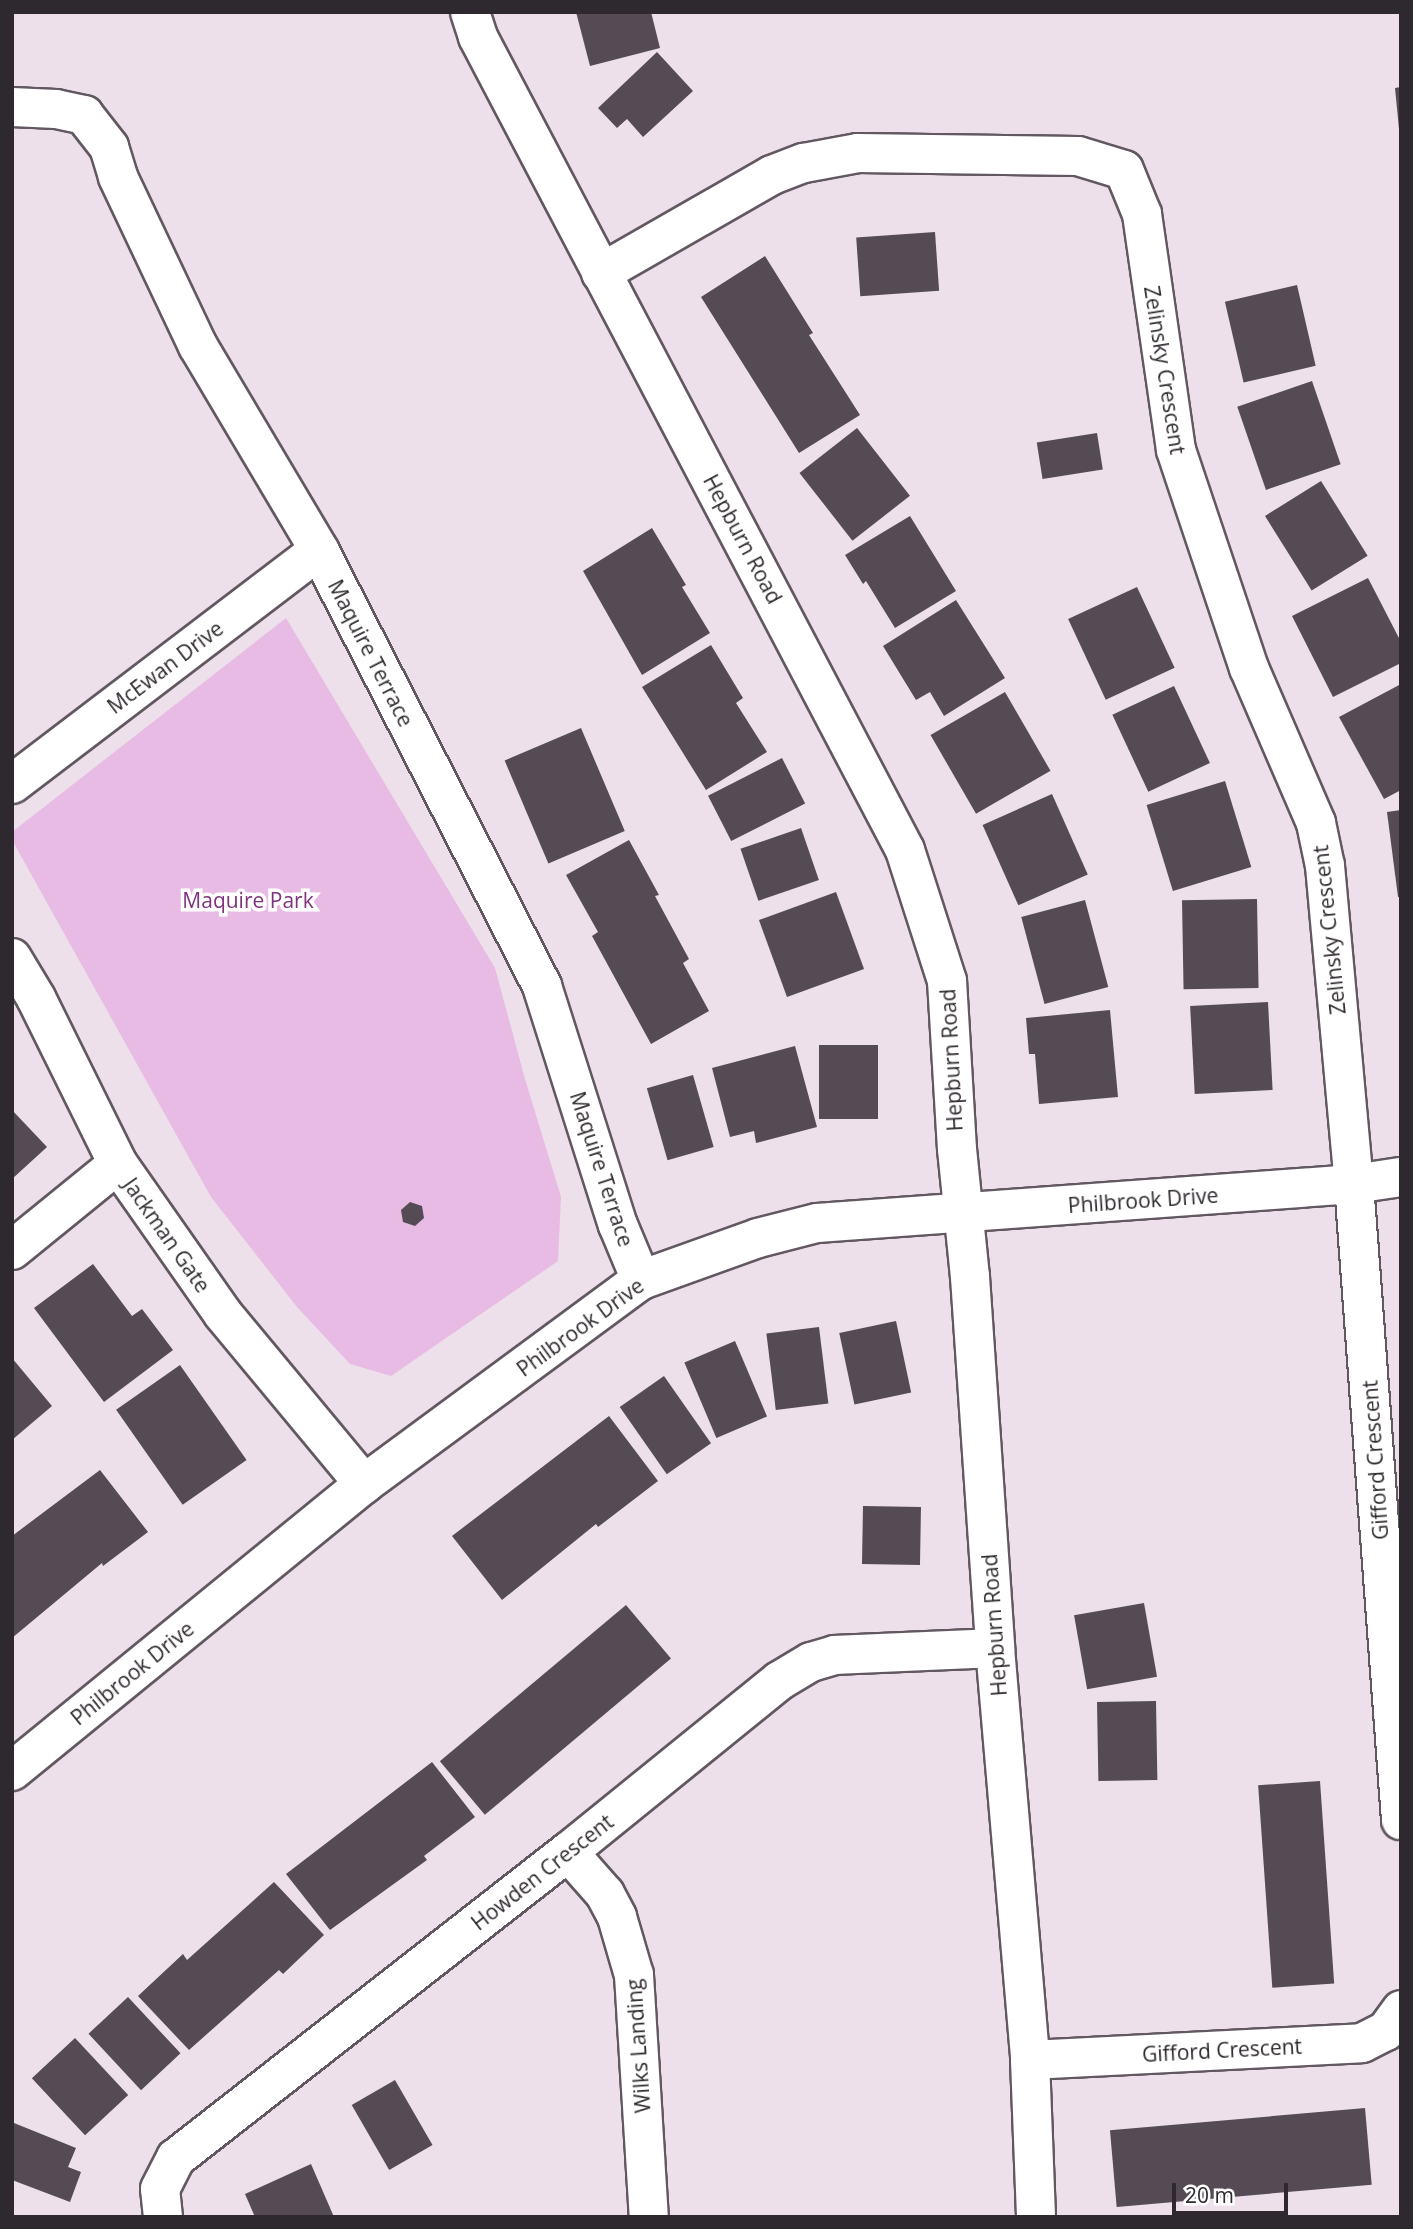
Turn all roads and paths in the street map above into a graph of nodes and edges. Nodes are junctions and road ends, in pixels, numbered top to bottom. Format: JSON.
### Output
{"nodes":[{"id":1,"x":470,"y":12,"type":"edge"},
{"id":2,"x":12,"y":107,"type":"edge"},
{"id":3,"x":601,"y":273,"type":"junction"},
{"id":4,"x":318,"y":550,"type":"junction"},
{"id":5,"x":12,"y":783,"type":"edge"},
{"id":6,"x":12,"y":958,"type":"edge"},
{"id":7,"x":118,"y":1164,"type":"junction"},
{"id":8,"x":1401,"y":1177,"type":"edge"},
{"id":9,"x":1354,"y":1184,"type":"junction"},
{"id":10,"x":962,"y":1212,"type":"junction"},
{"id":11,"x":12,"y":1250,"type":"edge"},
{"id":12,"x":641,"y":1280,"type":"junction"},
{"id":13,"x":364,"y":1484,"type":"junction"},
{"id":14,"x":995,"y":1648,"type":"junction"},
{"id":15,"x":12,"y":1771,"type":"edge"},
{"id":16,"x":1401,"y":1820,"type":"edge"},
{"id":17,"x":568,"y":1852,"type":"junction"},
{"id":18,"x":1401,"y":2010,"type":"edge"},
{"id":19,"x":1030,"y":2060,"type":"junction"},
{"id":20,"x":163,"y":2217,"type":"edge"},
{"id":21,"x":649,"y":2217,"type":"edge"},
{"id":22,"x":1036,"y":2217,"type":"edge"}],
"edges":[{"from":1,"to":3,"type":"street","name":"Hepburn Road"},
{"from":2,"to":4,"type":"street","name":"Maquire Terrace"},
{"from":3,"to":9,"type":"street","name":"Zelinsky Crescent"},
{"from":3,"to":10,"type":"street","name":"Hepburn Road"},
{"from":4,"to":5,"type":"street","name":"McEwan Drive"},
{"from":4,"to":12,"type":"street","name":"Maquire Terrace"},
{"from":6,"to":7,"type":"street","name":"Jackman Gate"},
{"from":7,"to":11,"type":"street"},
{"from":7,"to":13,"type":"street","name":"Jackman Gate"},
{"from":8,"to":9,"type":"street","name":"Philbrook Drive"},
{"from":9,"to":10,"type":"street","name":"Philbrook Drive"},
{"from":9,"to":16,"type":"street","name":"Gifford Crescent"},
{"from":10,"to":12,"type":"street","name":"Philbrook Drive"},
{"from":10,"to":14,"type":"street","name":"Hepburn Road"},
{"from":12,"to":13,"type":"street","name":"Philbrook Drive"},
{"from":13,"to":15,"type":"street","name":"Philbrook Drive"},
{"from":14,"to":17,"type":"street","name":"Howden Crescent"},
{"from":14,"to":19,"type":"street","name":"Hepburn Road"},
{"from":17,"to":20,"type":"street","name":"Howden Crescent"},
{"from":17,"to":21,"type":"street","name":"Wilks Landing"},
{"from":18,"to":19,"type":"street","name":"Gifford Crescent"},
{"from":19,"to":22,"type":"street","name":"Hepburn Road"}]}
